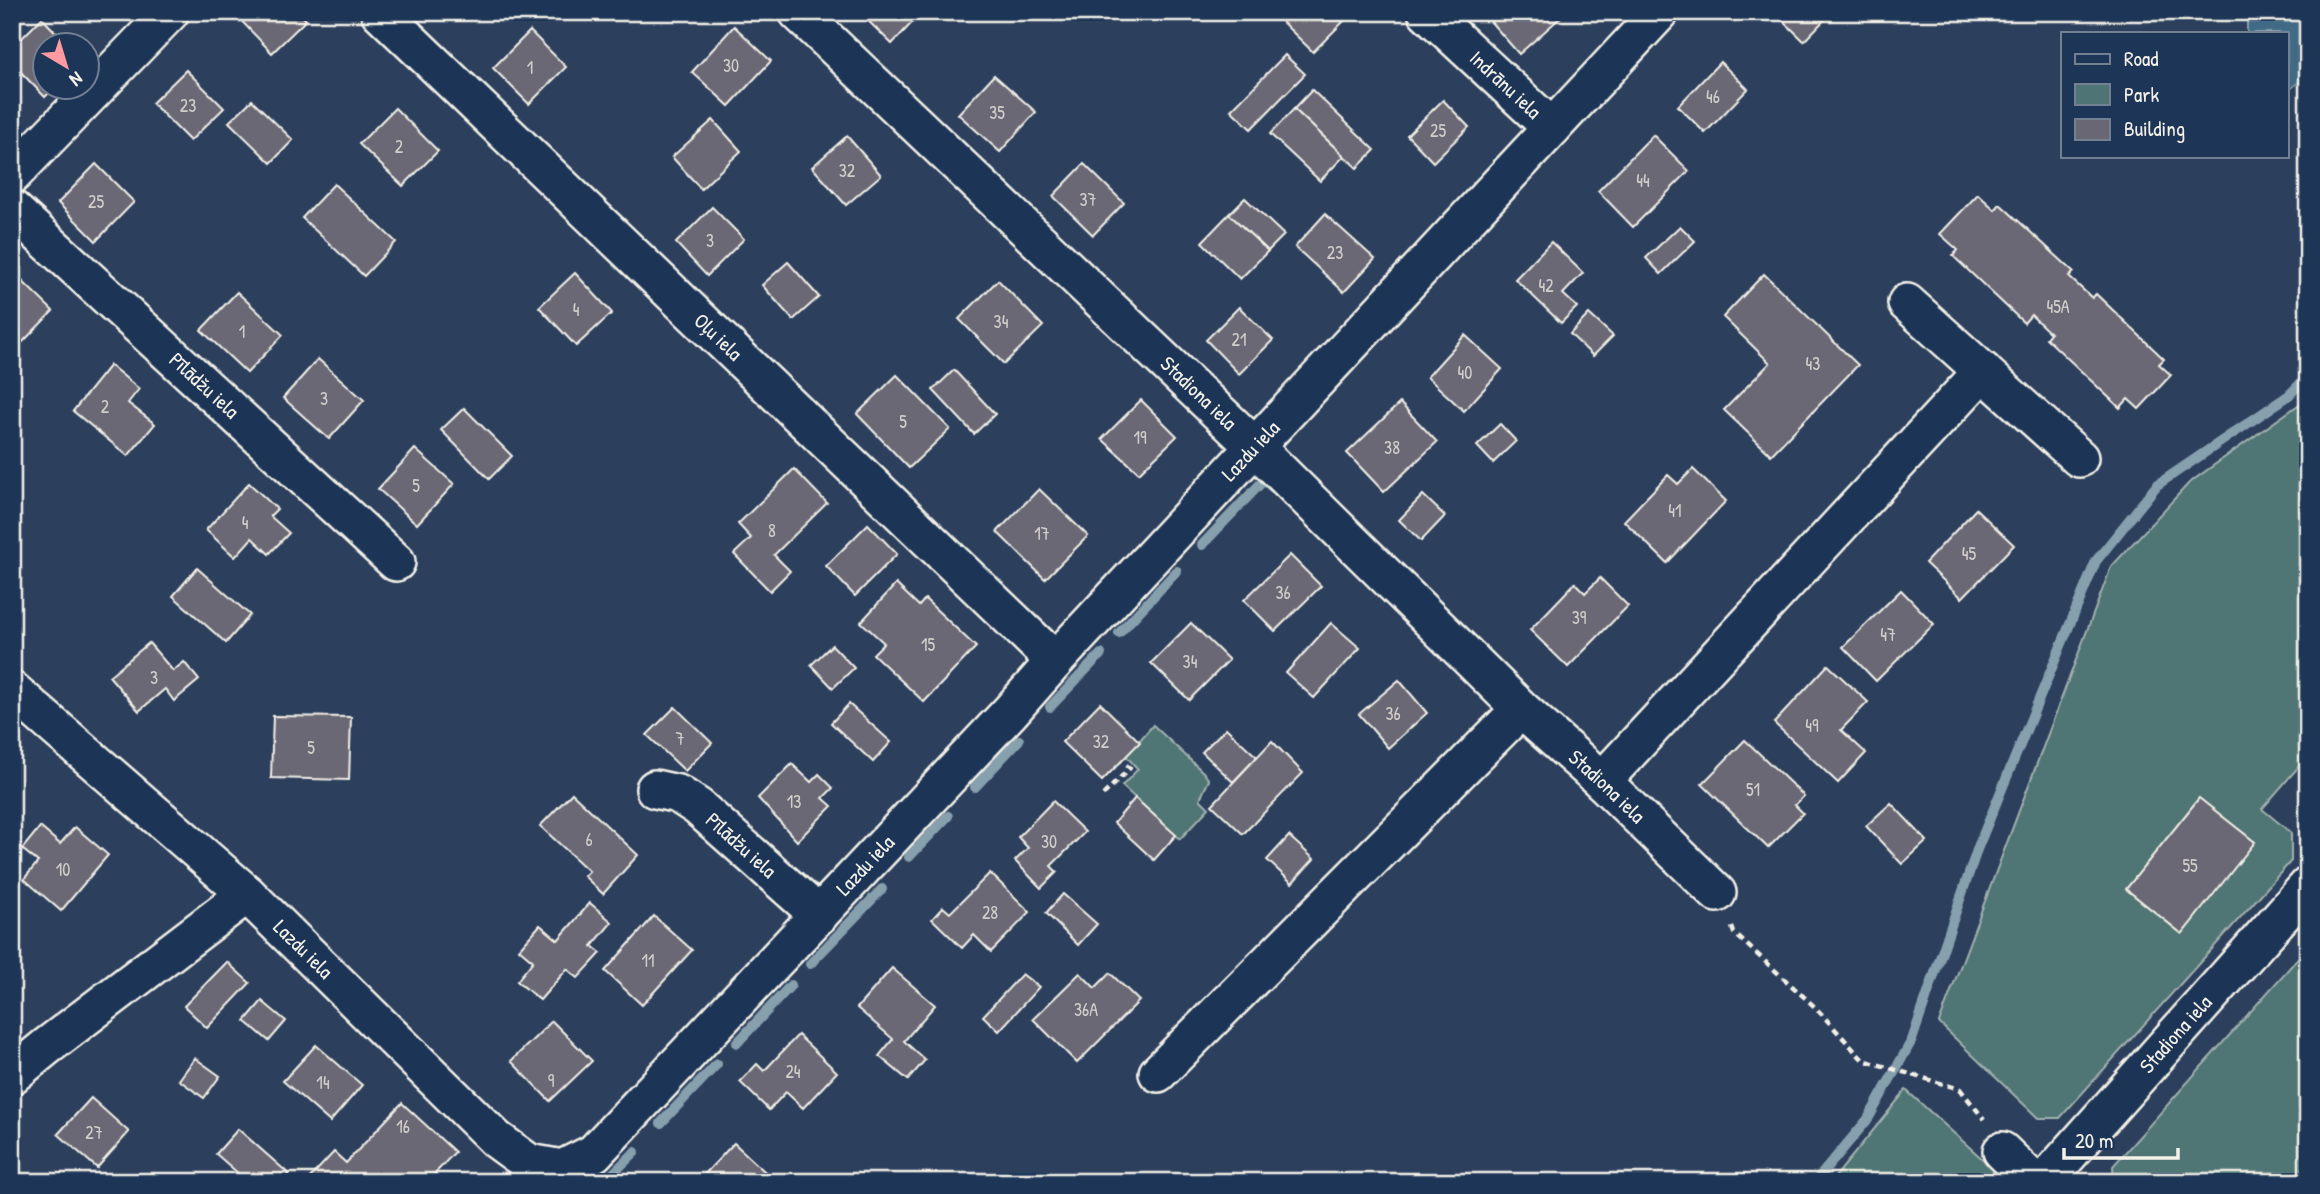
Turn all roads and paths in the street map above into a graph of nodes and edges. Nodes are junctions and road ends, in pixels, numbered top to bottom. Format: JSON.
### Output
{"nodes":[{"id":1,"x":170,"y":12,"type":"edge"},
{"id":2,"x":380,"y":12,"type":"edge"},
{"id":3,"x":798,"y":12,"type":"edge"},
{"id":4,"x":1427,"y":12,"type":"edge"},
{"id":5,"x":1660,"y":12,"type":"edge"},
{"id":6,"x":1552,"y":128,"type":"junction"},
{"id":7,"x":12,"y":175,"type":"edge"},
{"id":8,"x":12,"y":209,"type":"edge"},
{"id":9,"x":1907,"y":303,"type":"dead end"},
{"id":10,"x":1983,"y":371,"type":"junction"},
{"id":11,"x":1255,"y":447,"type":"junction"},
{"id":12,"x":2079,"y":458,"type":"dead end"},
{"id":13,"x":396,"y":562,"type":"dead end"},
{"id":14,"x":1055,"y":661,"type":"junction"},
{"id":15,"x":12,"y":690,"type":"edge"},
{"id":16,"x":1521,"y":709,"type":"junction"},
{"id":17,"x":1121,"y":761,"type":"dead end"},
{"id":18,"x":1601,"y":781,"type":"junction"},
{"id":19,"x":655,"y":789,"type":"dead end"},
{"id":20,"x":1103,"y":795,"type":"dead end"},
{"id":21,"x":2308,"y":886,"type":"edge"},
{"id":22,"x":247,"y":894,"type":"junction"},
{"id":23,"x":1717,"y":894,"type":"joint"},
{"id":24,"x":819,"y":915,"type":"junction"},
{"id":25,"x":1158,"y":1073,"type":"dead end"},
{"id":26,"x":12,"y":1075,"type":"edge"},
{"id":27,"x":2002,"y":1151,"type":"joint"},
{"id":28,"x":2034,"y":1182,"type":"edge"},
{"id":29,"x":2044,"y":1182,"type":"edge"}],
"edges":[{"from":1,"to":7,"type":"street"},
{"from":2,"to":14,"type":"street","name":"Oļu iela"},
{"from":3,"to":11,"type":"street","name":"Stadiona iela"},
{"from":4,"to":6,"type":"street","name":"Indrānu iela"},
{"from":5,"to":6,"type":"street","name":"Lazdu iela"},
{"from":6,"to":11,"type":"street","name":"Lazdu iela"},
{"from":8,"to":13,"type":"street","name":"Pīlādžu iela"},
{"from":9,"to":10,"type":"street"},
{"from":10,"to":12,"type":"street"},
{"from":10,"to":18,"type":"street"},
{"from":11,"to":14,"type":"street","name":"Lazdu iela"},
{"from":11,"to":16,"type":"street","name":"Stadiona iela"},
{"from":14,"to":24,"type":"street","name":"Lazdu iela"},
{"from":15,"to":22,"type":"street","name":"Lazdu iela"},
{"from":16,"to":18,"type":"street","name":"Stadiona iela"},
{"from":16,"to":25,"type":"street"},
{"from":17,"to":20,"type":"path"},
{"from":18,"to":23,"type":"street","name":"Stadiona iela"},
{"from":19,"to":24,"type":"street","name":"Pīlādžu iela"},
{"from":21,"to":29,"type":"street","name":"Stadiona iela"},
{"from":22,"to":24,"type":"street","name":"Lazdu iela"},
{"from":22,"to":26,"type":"street"},
{"from":23,"to":27,"type":"path"},
{"from":27,"to":28,"type":"street"}]}
